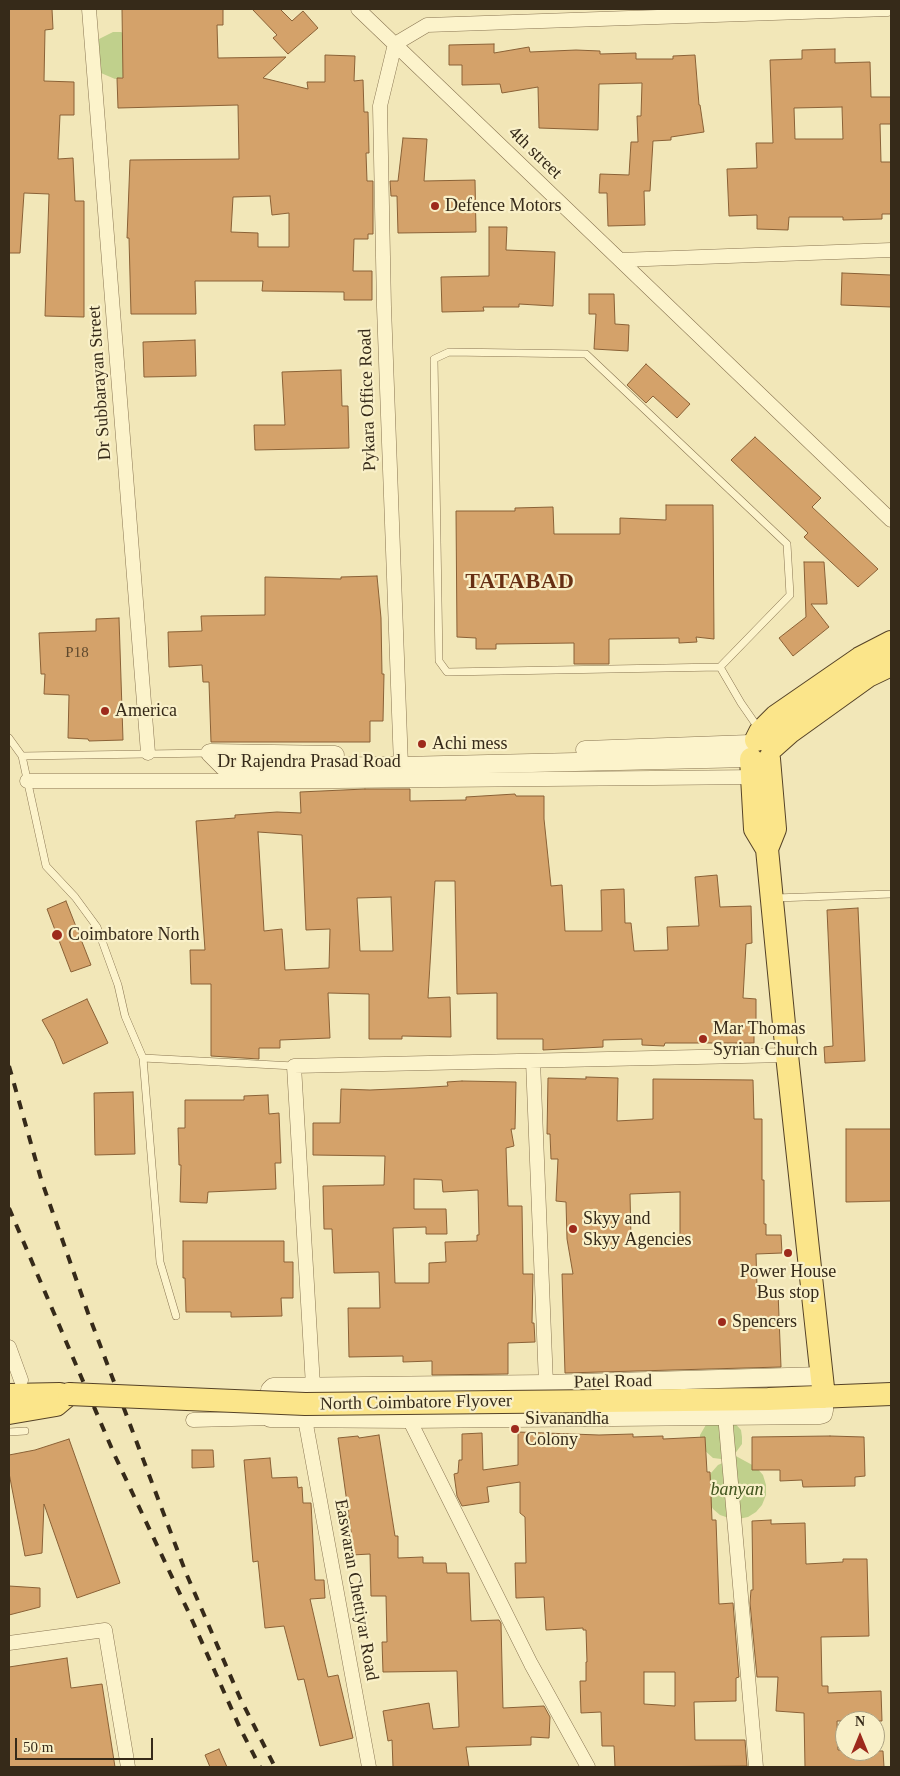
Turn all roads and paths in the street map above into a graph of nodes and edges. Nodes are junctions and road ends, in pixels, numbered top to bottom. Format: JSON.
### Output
{"nodes":[{"id":1,"x":89,"y":9,"type":"edge"},
{"id":2,"x":358,"y":9,"type":"edge"},
{"id":3,"x":888,"y":9,"type":"edge"},
{"id":4,"x":395,"y":44,"type":"junction"},
{"id":5,"x":891,"y":250,"type":"edge"},
{"id":6,"x":620,"y":260,"type":"junction"},
{"id":7,"x":891,"y":520,"type":"edge"},
{"id":8,"x":891,"y":642,"type":"edge"},
{"id":9,"x":891,"y":665,"type":"edge"},
{"id":10,"x":720,"y":667,"type":"junction"},
{"id":11,"x":9,"y":738,"type":"edge"},
{"id":12,"x":148,"y":753,"type":"junction"},
{"id":13,"x":210,"y":753,"type":"joint"},
{"id":14,"x":759,"y":755,"type":"junction"},
{"id":15,"x":22,"y":756,"type":"junction"},
{"id":16,"x":401,"y":761,"type":"junction"},
{"id":17,"x":28,"y":781,"type":"junction"},
{"id":18,"x":891,"y":894,"type":"edge"},
{"id":19,"x":772,"y":898,"type":"junction"},
{"id":20,"x":786,"y":1054,"type":"junction"},
{"id":21,"x":143,"y":1058,"type":"junction"},
{"id":22,"x":533,"y":1061,"type":"junction"},
{"id":23,"x":294,"y":1066,"type":"junction"},
{"id":24,"x":176,"y":1316,"type":"dead end"},
{"id":25,"x":9,"y":1347,"type":"edge"},
{"id":26,"x":546,"y":1384,"type":"junction"},
{"id":27,"x":313,"y":1386,"type":"junction"},
{"id":28,"x":823,"y":1387,"type":"junction"},
{"id":29,"x":15,"y":1388,"type":"edge"},
{"id":30,"x":69,"y":1394,"type":"junction"},
{"id":31,"x":891,"y":1394,"type":"edge"},
{"id":32,"x":9,"y":1413,"type":"edge"},
{"id":33,"x":725,"y":1415,"type":"junction"},
{"id":34,"x":270,"y":1418,"type":"junction"},
{"id":35,"x":306,"y":1419,"type":"junction"},
{"id":36,"x":409,"y":1419,"type":"junction"},
{"id":37,"x":193,"y":1420,"type":"dead end"},
{"id":38,"x":25,"y":1431,"type":"dead end"},
{"id":39,"x":9,"y":1432,"type":"edge"},
{"id":40,"x":9,"y":1642,"type":"edge"},
{"id":41,"x":128,"y":1767,"type":"edge"},
{"id":42,"x":369,"y":1767,"type":"edge"},
{"id":43,"x":588,"y":1767,"type":"edge"},
{"id":44,"x":756,"y":1767,"type":"edge"}],
"edges":[{"from":1,"to":12,"type":"street","name":"Dr Subbarayan Street"},
{"from":2,"to":4,"type":"street","name":"4th street"},
{"from":3,"to":4,"type":"street"},
{"from":4,"to":6,"type":"street","name":"4th street"},
{"from":4,"to":16,"type":"street","name":"Pykara Office Road"},
{"from":5,"to":6,"type":"street"},
{"from":6,"to":7,"type":"street","name":"4th street"},
{"from":8,"to":14,"type":"main road"},
{"from":9,"to":14,"type":"main road"},
{"from":10,"to":10,"type":"lane"},
{"from":10,"to":14,"type":"lane"},
{"from":11,"to":15,"type":"lane"},
{"from":12,"to":13,"type":"lane"},
{"from":12,"to":15,"type":"lane"},
{"from":13,"to":16,"type":"street"},
{"from":14,"to":16,"type":"street"},
{"from":14,"to":17,"type":"street","name":"Dr Rajendra Prasad Road"},
{"from":14,"to":19,"type":"main road"},
{"from":15,"to":17,"type":"lane"},
{"from":17,"to":21,"type":"lane"},
{"from":18,"to":19,"type":"lane"},
{"from":19,"to":20,"type":"main road"},
{"from":20,"to":22,"type":"street"},
{"from":20,"to":28,"type":"main road"},
{"from":21,"to":23,"type":"lane"},
{"from":21,"to":24,"type":"lane"},
{"from":22,"to":23,"type":"street"},
{"from":22,"to":26,"type":"street"},
{"from":23,"to":27,"type":"street"},
{"from":25,"to":29,"type":"street"},
{"from":26,"to":27,"type":"street","name":"Patel Road"},
{"from":26,"to":28,"type":"street","name":"Patel Road"},
{"from":27,"to":34,"type":"street","name":"Patel Road"},
{"from":28,"to":30,"type":"main road","name":"North Coimbatore Flyover","bridge":true},
{"from":28,"to":31,"type":"main road","name":"North Coimbatore Flyover"},
{"from":28,"to":33,"type":"street"},
{"from":29,"to":30,"type":"main road","name":"North Coimbatore Flyover"},
{"from":30,"to":32,"type":"main road"},
{"from":33,"to":36,"type":"street"},
{"from":33,"to":44,"type":"street"},
{"from":34,"to":35,"type":"street"},
{"from":34,"to":37,"type":"street"},
{"from":35,"to":36,"type":"street"},
{"from":35,"to":42,"type":"street","name":"Easwaran Chettiyar Road"},
{"from":36,"to":43,"type":"street"},
{"from":38,"to":39,"type":"lane"},
{"from":40,"to":41,"type":"street"}]}
